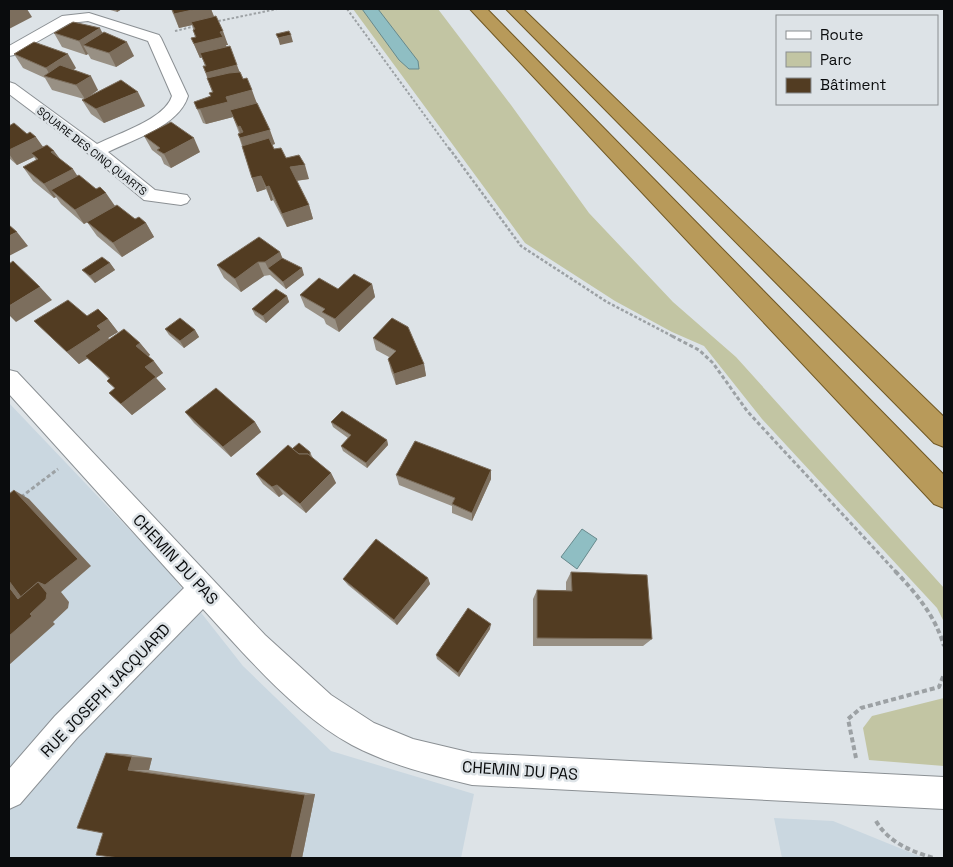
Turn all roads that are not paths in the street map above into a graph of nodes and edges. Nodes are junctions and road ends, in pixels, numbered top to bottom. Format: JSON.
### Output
{"nodes":[{"id":1,"x":478,"y":9,"type":"edge"},
{"id":2,"x":514,"y":9,"type":"edge"},
{"id":3,"x":63,"y":14,"type":"edge"},
{"id":4,"x":9,"y":52,"type":"edge"},
{"id":5,"x":9,"y":87,"type":"edge"},
{"id":6,"x":96,"y":151,"type":"junction"},
{"id":7,"x":181,"y":199,"type":"dead end"},
{"id":8,"x":9,"y":379,"type":"edge"},
{"id":9,"x":944,"y":435,"type":"edge"},
{"id":10,"x":944,"y":495,"type":"edge"},
{"id":11,"x":203,"y":588,"type":"junction"},
{"id":12,"x":9,"y":793,"type":"edge"},
{"id":13,"x":944,"y":793,"type":"edge"}],
"edges":[{"from":1,"to":10,"type":"highway"},
{"from":2,"to":9,"type":"highway"},
{"from":3,"to":4,"type":"street"},
{"from":3,"to":6,"type":"street"},
{"from":5,"to":6,"type":"street","name":"SQUARE DES CINQ QUARTS"},
{"from":6,"to":7,"type":"street","name":"SQUARE DES CINQ QUARTS"},
{"from":8,"to":11,"type":"street","name":"CHEMIN DU PAS"},
{"from":11,"to":12,"type":"street","name":"RUE JOSEPH JACQUARD"},
{"from":11,"to":13,"type":"street","name":"CHEMIN DU PAS"}]}
